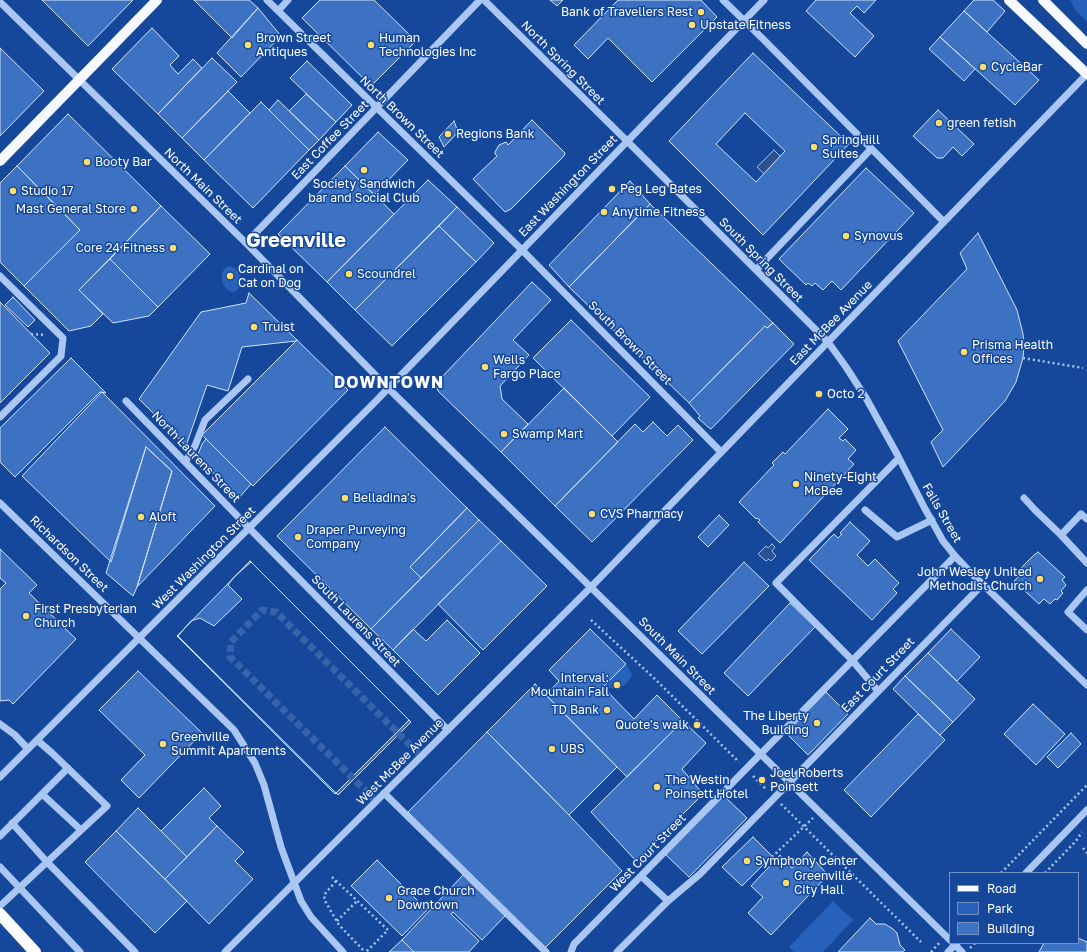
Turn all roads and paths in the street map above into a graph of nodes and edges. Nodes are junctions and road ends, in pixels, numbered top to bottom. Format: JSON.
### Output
{"nodes":[{"id":1,"x":157,"y":0,"type":"edge"},
{"id":2,"x":267,"y":0,"type":"edge"},
{"id":3,"x":288,"y":0,"type":"edge"},
{"id":4,"x":480,"y":0,"type":"edge"},
{"id":5,"x":484,"y":0,"type":"edge"},
{"id":6,"x":723,"y":0,"type":"edge"},
{"id":7,"x":764,"y":0,"type":"edge"},
{"id":8,"x":1009,"y":0,"type":"edge"},
{"id":9,"x":1046,"y":1,"type":"edge"},
{"id":10,"x":0,"y":2,"type":"edge"},
{"id":11,"x":278,"y":11,"type":"junction"},
{"id":12,"x":744,"y":20,"type":"junction"},
{"id":13,"x":1087,"y":44,"type":"edge"},
{"id":14,"x":1087,"y":74,"type":"edge"},
{"id":15,"x":79,"y":80,"type":"junction"},
{"id":16,"x":377,"y":107,"type":"junction"},
{"id":17,"x":627,"y":141,"type":"junction"},
{"id":18,"x":871,"y":149,"type":"junction"},
{"id":19,"x":0,"y":161,"type":"edge"},
{"id":20,"x":944,"y":222,"type":"junction"},
{"id":21,"x":246,"y":243,"type":"junction"},
{"id":22,"x":522,"y":250,"type":"junction"},
{"id":23,"x":756,"y":270,"type":"junction"},
{"id":24,"x":0,"y":276,"type":"edge"},
{"id":25,"x":828,"y":342,"type":"junction"},
{"id":26,"x":1023,"y":358,"type":"dead end"},
{"id":27,"x":1083,"y":368,"type":"dead end"},
{"id":28,"x":248,"y":379,"type":"dead end"},
{"id":29,"x":388,"y":388,"type":"junction"},
{"id":30,"x":126,"y":401,"type":"dead end"},
{"id":31,"x":0,"y":417,"type":"edge"},
{"id":32,"x":721,"y":452,"type":"junction"},
{"id":33,"x":899,"y":458,"type":"junction"},
{"id":34,"x":185,"y":462,"type":"junction"},
{"id":35,"x":1024,"y":498,"type":"dead end"},
{"id":36,"x":0,"y":503,"type":"edge"},
{"id":37,"x":865,"y":510,"type":"dead end"},
{"id":38,"x":1087,"y":519,"type":"edge"},
{"id":39,"x":932,"y":520,"type":"junction"},
{"id":40,"x":249,"y":528,"type":"junction"},
{"id":41,"x":1061,"y":535,"type":"junction"},
{"id":42,"x":955,"y":556,"type":"junction"},
{"id":43,"x":1087,"y":563,"type":"edge"},
{"id":44,"x":983,"y":584,"type":"junction"},
{"id":45,"x":591,"y":587,"type":"junction"},
{"id":46,"x":1087,"y":590,"type":"edge"},
{"id":47,"x":591,"y":620,"type":"dead end"},
{"id":48,"x":1087,"y":630,"type":"edge"},
{"id":49,"x":139,"y":637,"type":"junction"},
{"id":50,"x":852,"y":660,"type":"junction"},
{"id":51,"x":1087,"y":685,"type":"edge"},
{"id":52,"x":878,"y":691,"type":"junction"},
{"id":53,"x":0,"y":724,"type":"edge"},
{"id":54,"x":448,"y":730,"type":"junction"},
{"id":55,"x":37,"y":740,"type":"junction"},
{"id":56,"x":28,"y":748,"type":"junction"},
{"id":57,"x":760,"y":754,"type":"junction"},
{"id":58,"x":68,"y":768,"type":"junction"},
{"id":59,"x":746,"y":769,"type":"junction"},
{"id":60,"x":766,"y":775,"type":"dead end"},
{"id":61,"x":0,"y":777,"type":"edge"},
{"id":62,"x":759,"y":782,"type":"junction"},
{"id":63,"x":790,"y":782,"type":"junction"},
{"id":64,"x":1087,"y":785,"type":"edge"},
{"id":65,"x":384,"y":793,"type":"junction"},
{"id":66,"x":42,"y":794,"type":"junction"},
{"id":67,"x":771,"y":794,"type":"dead end"},
{"id":68,"x":781,"y":804,"type":"dead end"},
{"id":69,"x":1087,"y":810,"type":"edge"},
{"id":70,"x":819,"y":812,"type":"junction"},
{"id":71,"x":12,"y":823,"type":"junction"},
{"id":72,"x":804,"y":826,"type":"junction"},
{"id":73,"x":81,"y":830,"type":"junction"},
{"id":74,"x":1084,"y":830,"type":"dead end"},
{"id":75,"x":0,"y":836,"type":"edge"},
{"id":76,"x":1083,"y":848,"type":"dead end"},
{"id":77,"x":1087,"y":852,"type":"edge"},
{"id":78,"x":772,"y":857,"type":"dead end"},
{"id":79,"x":47,"y":862,"type":"junction"},
{"id":80,"x":0,"y":867,"type":"edge"},
{"id":81,"x":1002,"y":872,"type":"edge"},
{"id":82,"x":1027,"y":872,"type":"edge"},
{"id":83,"x":1046,"y":872,"type":"edge"},
{"id":84,"x":640,"y":876,"type":"junction"},
{"id":85,"x":332,"y":877,"type":"dead end"},
{"id":86,"x":336,"y":881,"type":"junction"},
{"id":87,"x":295,"y":882,"type":"junction"},
{"id":88,"x":19,"y":887,"type":"junction"},
{"id":89,"x":357,"y":901,"type":"junction"},
{"id":90,"x":668,"y":901,"type":"junction"},
{"id":91,"x":0,"y":906,"type":"edge"},
{"id":92,"x":0,"y":914,"type":"edge"},
{"id":93,"x":337,"y":921,"type":"junction"},
{"id":94,"x":949,"y":938,"type":"edge"},
{"id":95,"x":921,"y":942,"type":"dead end"},
{"id":96,"x":955,"y":944,"type":"edge"},
{"id":97,"x":35,"y":952,"type":"edge"},
{"id":98,"x":80,"y":952,"type":"edge"},
{"id":99,"x":135,"y":952,"type":"edge"},
{"id":100,"x":225,"y":952,"type":"edge"},
{"id":101,"x":343,"y":952,"type":"edge"},
{"id":102,"x":366,"y":952,"type":"edge"},
{"id":103,"x":546,"y":952,"type":"edge"},
{"id":104,"x":571,"y":952,"type":"edge"},
{"id":105,"x":617,"y":952,"type":"edge"},
{"id":106,"x":962,"y":952,"type":"edge"}],
"edges":[{"from":1,"to":15,"type":"main road"},
{"from":2,"to":11,"type":"street","name":"North Brown Street"},
{"from":3,"to":11,"type":"street"},
{"from":4,"to":16,"type":"street","name":"East Coffee Street"},
{"from":5,"to":17,"type":"street","name":"North Spring Street"},
{"from":6,"to":12,"type":"street"},
{"from":7,"to":12,"type":"street","name":"East Washington Street"},
{"from":8,"to":14,"type":"main road"},
{"from":9,"to":13,"type":"main road"},
{"from":10,"to":15,"type":"street","name":"North Main Street"},
{"from":11,"to":16,"type":"street","name":"North Brown Street"},
{"from":12,"to":17,"type":"street","name":"East Washington Street"},
{"from":12,"to":18,"type":"street"},
{"from":14,"to":20,"type":"street","name":"East McBee Avenue"},
{"from":15,"to":19,"type":"main road"},
{"from":15,"to":21,"type":"street","name":"North Main Street"},
{"from":16,"to":21,"type":"street","name":"East Coffee Street"},
{"from":16,"to":22,"type":"street","name":"North Brown Street"},
{"from":17,"to":22,"type":"street","name":"East Washington Street"},
{"from":17,"to":23,"type":"street","name":"South Spring Street"},
{"from":18,"to":20,"type":"street"},
{"from":18,"to":23,"type":"street"},
{"from":20,"to":25,"type":"street","name":"East McBee Avenue"},
{"from":21,"to":29,"type":"street","name":"North Main Street"},
{"from":22,"to":29,"type":"street","name":"East Washington Street"},
{"from":22,"to":32,"type":"street","name":"South Brown Street"},
{"from":23,"to":25,"type":"street","name":"South Spring Street"},
{"from":24,"to":31,"type":"street"},
{"from":25,"to":32,"type":"street","name":"East McBee Avenue"},
{"from":25,"to":33,"type":"street","name":"Falls Street"},
{"from":26,"to":27,"type":"path"},
{"from":28,"to":34,"type":"street"},
{"from":29,"to":40,"type":"street","name":"West Washington Street"},
{"from":29,"to":45,"type":"street","name":"South Main Street"},
{"from":30,"to":34,"type":"street","name":"North Laurens Street"},
{"from":32,"to":45,"type":"street","name":"East McBee Avenue"},
{"from":33,"to":39,"type":"street","name":"Falls Street"},
{"from":33,"to":50,"type":"street"},
{"from":34,"to":40,"type":"street","name":"North Laurens Street"},
{"from":35,"to":41,"type":"street"},
{"from":36,"to":49,"type":"street","name":"Richardson Street"},
{"from":37,"to":39,"type":"street"},
{"from":38,"to":41,"type":"street"},
{"from":39,"to":42,"type":"street","name":"Falls Street"},
{"from":40,"to":49,"type":"street","name":"West Washington Street"},
{"from":40,"to":54,"type":"street","name":"South Laurens Street"},
{"from":41,"to":43,"type":"street"},
{"from":42,"to":44,"type":"street","name":"Falls Street"},
{"from":42,"to":50,"type":"street"},
{"from":44,"to":51,"type":"street","name":"Falls Street"},
{"from":44,"to":52,"type":"street","name":"East Court Street"},
{"from":45,"to":54,"type":"street","name":"West McBee Avenue"},
{"from":45,"to":57,"type":"street","name":"South Main Street"},
{"from":46,"to":48,"type":"street"},
{"from":47,"to":59,"type":"path"},
{"from":49,"to":55,"type":"street","name":"West Washington Street"},
{"from":49,"to":87,"type":"street","name":"Richardson Street"},
{"from":50,"to":52,"type":"street"},
{"from":50,"to":57,"type":"street"},
{"from":52,"to":63,"type":"street","name":"East Court Street"},
{"from":53,"to":56,"type":"street"},
{"from":54,"to":65,"type":"street","name":"West McBee Avenue"},
{"from":55,"to":56,"type":"street","name":"West Washington Street"},
{"from":55,"to":58,"type":"street"},
{"from":56,"to":61,"type":"street","name":"West Washington Street"},
{"from":57,"to":59,"type":"street","name":"West Court Street"},
{"from":57,"to":63,"type":"street","name":"South Main Street"},
{"from":58,"to":66,"type":"street"},
{"from":58,"to":73,"type":"street"},
{"from":59,"to":62,"type":"path"},
{"from":59,"to":84,"type":"street","name":"West Court Street"},
{"from":60,"to":62,"type":"path"},
{"from":62,"to":67,"type":"path"},
{"from":63,"to":70,"type":"street","name":"South Main Street"},
{"from":63,"to":90,"type":"street"},
{"from":64,"to":81,"type":"path"},
{"from":65,"to":87,"type":"street","name":"West McBee Avenue"},
{"from":65,"to":103,"type":"street"},
{"from":66,"to":71,"type":"street"},
{"from":66,"to":73,"type":"street"},
{"from":68,"to":72,"type":"path"},
{"from":69,"to":82,"type":"street"},
{"from":70,"to":72,"type":"path"},
{"from":70,"to":94,"type":"street","name":"South Main Street"},
{"from":71,"to":75,"type":"street"},
{"from":71,"to":79,"type":"street"},
{"from":72,"to":78,"type":"path"},
{"from":72,"to":95,"type":"path"},
{"from":73,"to":79,"type":"street"},
{"from":74,"to":83,"type":"path"},
{"from":76,"to":77,"type":"path"},
{"from":79,"to":88,"type":"street"},
{"from":79,"to":99,"type":"street"},
{"from":80,"to":88,"type":"street"},
{"from":84,"to":90,"type":"street"},
{"from":84,"to":104,"type":"street","name":"West Court Street"},
{"from":85,"to":86,"type":"path"},
{"from":86,"to":89,"type":"path"},
{"from":86,"to":93,"type":"path"},
{"from":87,"to":100,"type":"street","name":"West McBee Avenue"},
{"from":87,"to":101,"type":"street","name":"Richardson Street"},
{"from":88,"to":91,"type":"street"},
{"from":88,"to":98,"type":"street"},
{"from":89,"to":93,"type":"path"},
{"from":89,"to":102,"type":"path"},
{"from":90,"to":105,"type":"street"},
{"from":92,"to":97,"type":"highway"},
{"from":93,"to":102,"type":"path"},
{"from":96,"to":106,"type":"street","name":"South Main Street"}]}
